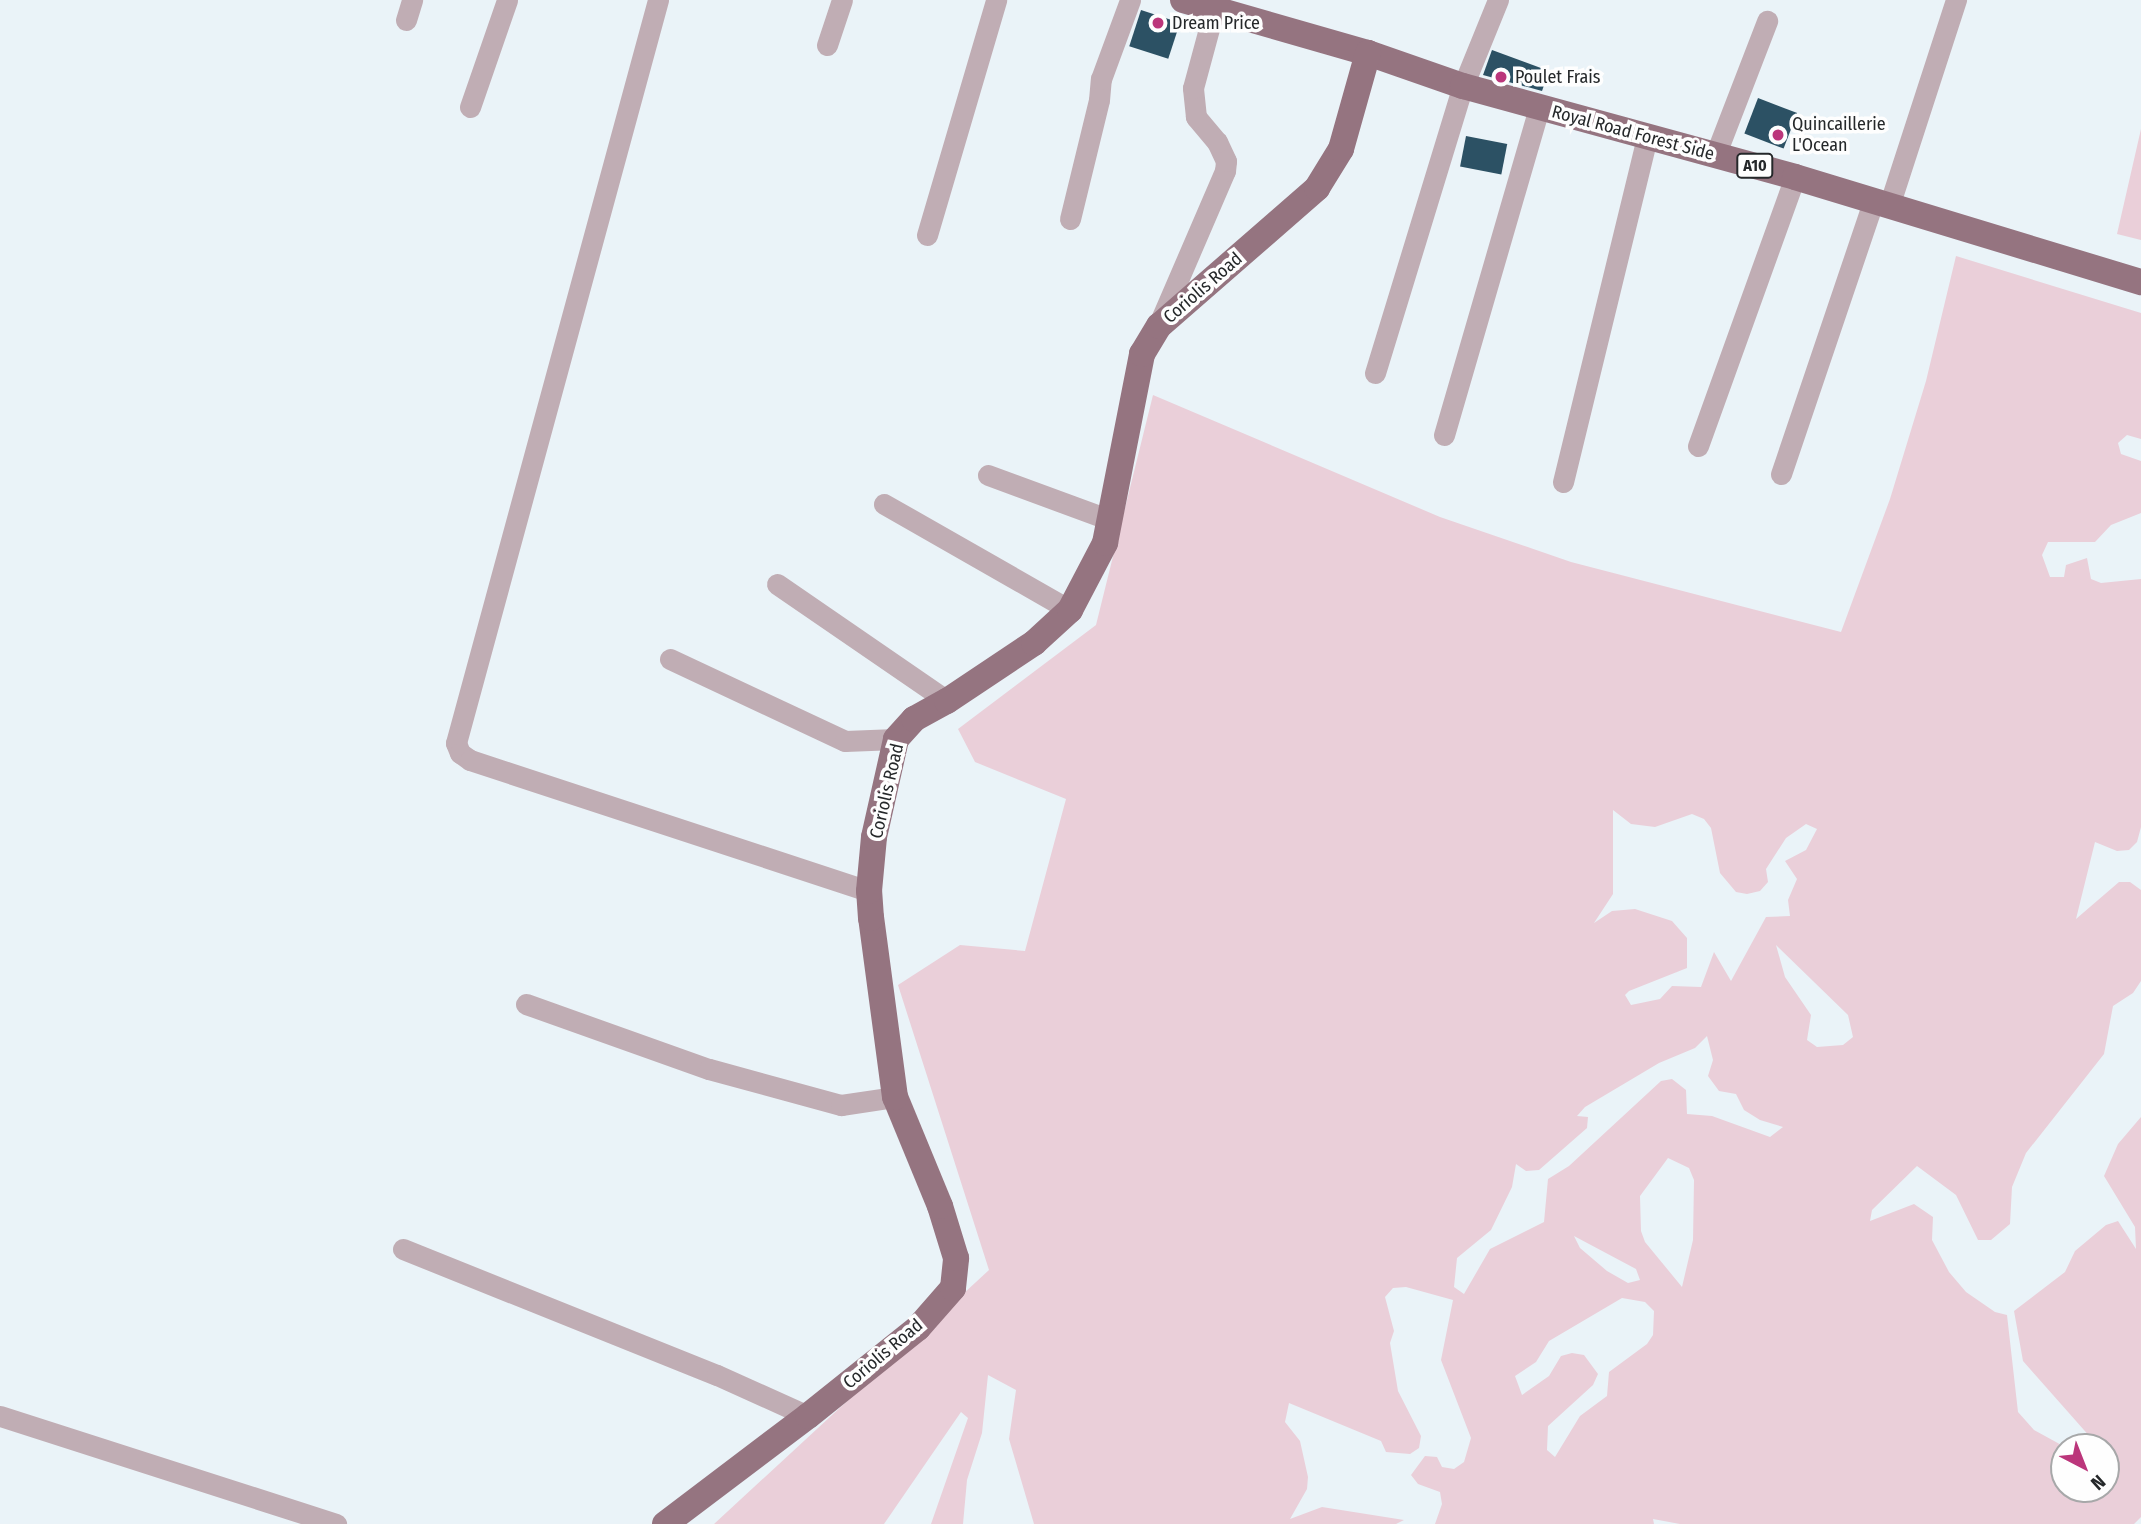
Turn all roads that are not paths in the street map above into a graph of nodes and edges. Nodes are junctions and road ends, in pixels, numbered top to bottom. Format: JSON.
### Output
{"nodes":[{"id":1,"x":507,"y":0,"type":"edge"},
{"id":2,"x":658,"y":0,"type":"edge"},
{"id":3,"x":842,"y":0,"type":"edge"},
{"id":4,"x":996,"y":0,"type":"edge"},
{"id":5,"x":1130,"y":0,"type":"edge"},
{"id":6,"x":1184,"y":0,"type":"edge"},
{"id":7,"x":1498,"y":0,"type":"edge"},
{"id":8,"x":1956,"y":0,"type":"edge"},
{"id":9,"x":1214,"y":10,"type":"junction"},
{"id":10,"x":1768,"y":21,"type":"dead end"},
{"id":11,"x":827,"y":45,"type":"dead end"},
{"id":12,"x":1368,"y":52,"type":"junction"},
{"id":13,"x":1463,"y":86,"type":"junction"},
{"id":14,"x":470,"y":107,"type":"dead end"},
{"id":15,"x":1539,"y":107,"type":"junction"},
{"id":16,"x":1647,"y":137,"type":"junction"},
{"id":17,"x":1716,"y":156,"type":"junction"},
{"id":18,"x":1795,"y":177,"type":"junction"},
{"id":19,"x":1881,"y":204,"type":"junction"},
{"id":20,"x":1070,"y":219,"type":"dead end"},
{"id":21,"x":927,"y":235,"type":"dead end"},
{"id":22,"x":2141,"y":282,"type":"edge"},
{"id":23,"x":1158,"y":326,"type":"junction"},
{"id":24,"x":1375,"y":373,"type":"dead end"},
{"id":25,"x":1444,"y":435,"type":"dead end"},
{"id":26,"x":1698,"y":446,"type":"dead end"},
{"id":27,"x":1781,"y":474,"type":"dead end"},
{"id":28,"x":988,"y":475,"type":"dead end"},
{"id":29,"x":1563,"y":482,"type":"dead end"},
{"id":30,"x":884,"y":504,"type":"dead end"},
{"id":31,"x":1110,"y":520,"type":"junction"},
{"id":32,"x":777,"y":584,"type":"dead end"},
{"id":33,"x":1070,"y":610,"type":"junction"},
{"id":34,"x":670,"y":659,"type":"dead end"},
{"id":35,"x":947,"y":701,"type":"junction"},
{"id":36,"x":896,"y":740,"type":"junction"},
{"id":37,"x":869,"y":891,"type":"junction"},
{"id":38,"x":526,"y":1004,"type":"dead end"},
{"id":39,"x":895,"y":1097,"type":"junction"},
{"id":40,"x":403,"y":1249,"type":"dead end"},
{"id":41,"x":0,"y":1416,"type":"edge"},
{"id":42,"x":808,"y":1416,"type":"junction"},
{"id":43,"x":335,"y":1524,"type":"edge"},
{"id":44,"x":665,"y":1524,"type":"edge"}],
"edges":[{"from":1,"to":14,"type":"street"},
{"from":2,"to":37,"type":"street"},
{"from":3,"to":11,"type":"street"},
{"from":4,"to":21,"type":"street"},
{"from":5,"to":20,"type":"street"},
{"from":6,"to":9,"type":"main road","number":"A10"},
{"from":7,"to":13,"type":"street"},
{"from":8,"to":19,"type":"street"},
{"from":9,"to":12,"type":"main road","number":"A10"},
{"from":9,"to":23,"type":"street"},
{"from":10,"to":17,"type":"street"},
{"from":12,"to":13,"type":"main road","name":"Royal Road Forest Side","number":"A10"},
{"from":12,"to":23,"type":"main road","name":"Coriolis Road"},
{"from":13,"to":15,"type":"main road","name":"Royal Road Forest Side","number":"A10"},
{"from":13,"to":24,"type":"street"},
{"from":15,"to":16,"type":"main road","name":"Royal Road Forest Side","number":"A10"},
{"from":15,"to":25,"type":"street"},
{"from":16,"to":17,"type":"main road","name":"Royal Road Forest Side","number":"A10"},
{"from":16,"to":29,"type":"street"},
{"from":17,"to":18,"type":"main road","name":"Royal Road Forest Side","number":"A10"},
{"from":18,"to":19,"type":"main road","name":"Royal Road Forest Side","number":"A10"},
{"from":18,"to":26,"type":"street"},
{"from":19,"to":22,"type":"main road","name":"Royal Road Forest Side","number":"A10"},
{"from":19,"to":27,"type":"street"},
{"from":23,"to":31,"type":"main road","name":"Coriolis Road"},
{"from":28,"to":31,"type":"street"},
{"from":30,"to":33,"type":"street"},
{"from":31,"to":33,"type":"main road","name":"Coriolis Road"},
{"from":32,"to":35,"type":"street"},
{"from":33,"to":35,"type":"main road","name":"Coriolis Road"},
{"from":34,"to":36,"type":"street"},
{"from":35,"to":36,"type":"main road","name":"Coriolis Road"},
{"from":36,"to":37,"type":"main road","name":"Coriolis Road"},
{"from":37,"to":39,"type":"main road","name":"Coriolis Road"},
{"from":38,"to":39,"type":"street"},
{"from":39,"to":42,"type":"main road","name":"Coriolis Road"},
{"from":40,"to":42,"type":"street"},
{"from":41,"to":43,"type":"street"},
{"from":42,"to":44,"type":"main road","name":"Coriolis Road"}]}
